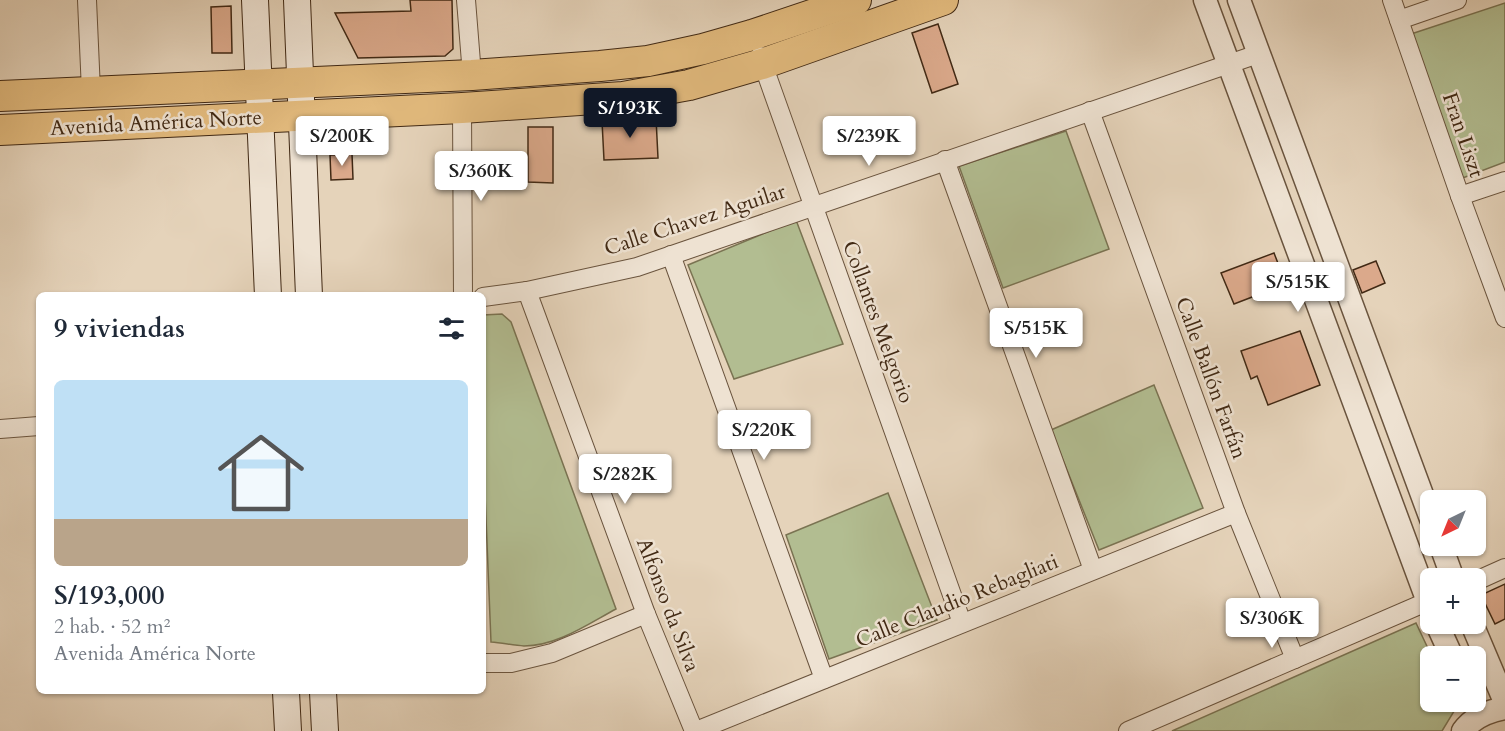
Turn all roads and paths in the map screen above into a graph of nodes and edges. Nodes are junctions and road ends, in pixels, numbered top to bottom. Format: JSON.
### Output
{"nodes":[{"id":1,"x":87,"y":0,"type":"edge"},
{"id":2,"x":255,"y":0,"type":"edge"},
{"id":3,"x":297,"y":0,"type":"edge"},
{"id":4,"x":466,"y":0,"type":"edge"},
{"id":5,"x":943,"y":0,"type":"edge"},
{"id":6,"x":1204,"y":0,"type":"edge"},
{"id":7,"x":1239,"y":0,"type":"edge"},
{"id":8,"x":1392,"y":0,"type":"edge"},
{"id":9,"x":1457,"y":0,"type":"edge"},
{"id":10,"x":845,"y":2,"type":"edge"},
{"id":11,"x":1399,"y":20,"type":"junction"},
{"id":12,"x":752,"y":35,"type":"junction"},
{"id":13,"x":1258,"y":54,"type":"junction"},
{"id":14,"x":762,"y":64,"type":"junction"},
{"id":15,"x":1227,"y":65,"type":"junction"},
{"id":16,"x":472,"y":75,"type":"junction"},
{"id":17,"x":369,"y":80,"type":"junction"},
{"id":18,"x":300,"y":82,"type":"junction"},
{"id":19,"x":259,"y":84,"type":"junction"},
{"id":20,"x":91,"y":91,"type":"junction"},
{"id":21,"x":0,"y":96,"type":"edge"},
{"id":22,"x":462,"y":108,"type":"junction"},
{"id":23,"x":1090,"y":111,"type":"junction"},
{"id":24,"x":373,"y":112,"type":"junction"},
{"id":25,"x":302,"y":115,"type":"junction"},
{"id":26,"x":261,"y":118,"type":"junction"},
{"id":27,"x":0,"y":130,"type":"edge"},
{"id":28,"x":945,"y":160,"type":"junction"},
{"id":29,"x":263,"y":166,"type":"junction"},
{"id":30,"x":304,"y":168,"type":"junction"},
{"id":31,"x":1505,"y":181,"type":"edge"},
{"id":32,"x":1460,"y":196,"type":"junction"},
{"id":33,"x":812,"y":205,"type":"junction"},
{"id":34,"x":671,"y":255,"type":"junction"},
{"id":35,"x":527,"y":291,"type":"junction"},
{"id":36,"x":268,"y":292,"type":"edge"},
{"id":37,"x":309,"y":292,"type":"edge"},
{"id":38,"x":463,"y":292,"type":"edge"},
{"id":39,"x":486,"y":297,"type":"edge"},
{"id":40,"x":1505,"y":318,"type":"edge"},
{"id":41,"x":36,"y":426,"type":"edge"},
{"id":42,"x":0,"y":429,"type":"edge"},
{"id":43,"x":1420,"y":490,"type":"edge"},
{"id":44,"x":1236,"y":513,"type":"junction"},
{"id":45,"x":1505,"y":568,"type":"edge"},
{"id":46,"x":1093,"y":570,"type":"junction"},
{"id":47,"x":1420,"y":577,"type":"edge"},
{"id":48,"x":1486,"y":577,"type":"edge"},
{"id":49,"x":1420,"y":608,"type":"edge"},
{"id":50,"x":646,"y":614,"type":"junction"},
{"id":51,"x":962,"y":623,"type":"junction"},
{"id":52,"x":1476,"y":634,"type":"edge"},
{"id":53,"x":1295,"y":659,"type":"junction"},
{"id":54,"x":486,"y":663,"type":"edge"},
{"id":55,"x":824,"y":679,"type":"junction"},
{"id":56,"x":286,"y":694,"type":"edge"},
{"id":57,"x":323,"y":694,"type":"edge"},
{"id":58,"x":1505,"y":702,"type":"edge"},
{"id":59,"x":1505,"y":708,"type":"edge"},
{"id":60,"x":1471,"y":716,"type":"edge"},
{"id":61,"x":288,"y":731,"type":"edge"},
{"id":62,"x":325,"y":731,"type":"edge"},
{"id":63,"x":695,"y":731,"type":"edge"},
{"id":64,"x":1128,"y":731,"type":"edge"}],
"edges":[{"from":1,"to":20,"type":"street"},
{"from":2,"to":19,"type":"main road"},
{"from":3,"to":18,"type":"main road"},
{"from":4,"to":16,"type":"street"},
{"from":5,"to":14,"type":"main road","name":"Avenida América Norte"},
{"from":6,"to":15,"type":"street"},
{"from":7,"to":13,"type":"street"},
{"from":8,"to":11,"type":"street","name":"Fran Liszt"},
{"from":9,"to":11,"type":"street"},
{"from":10,"to":12,"type":"main road","name":"Avenida América Norte"},
{"from":11,"to":32,"type":"street","name":"Fran Liszt"},
{"from":12,"to":14,"type":"street","name":"Collantes Melgorio"},
{"from":12,"to":16,"type":"main road","name":"Avenida América Norte"},
{"from":13,"to":15,"type":"street","name":"Calle Chavez Aguilar"},
{"from":13,"to":43,"type":"street"},
{"from":14,"to":22,"type":"main road","name":"Avenida América Norte"},
{"from":14,"to":33,"type":"street","name":"Collantes Melgorio"},
{"from":15,"to":23,"type":"street","name":"Calle Chavez Aguilar"},
{"from":15,"to":47,"type":"street"},
{"from":16,"to":17,"type":"main road","name":"Avenida América Norte"},
{"from":17,"to":18,"type":"main road","name":"Avenida América Norte"},
{"from":17,"to":24,"type":"main road"},
{"from":18,"to":19,"type":"main road","name":"Avenida América Norte"},
{"from":18,"to":25,"type":"main road"},
{"from":19,"to":20,"type":"main road","name":"Avenida América Norte"},
{"from":19,"to":26,"type":"main road"},
{"from":20,"to":21,"type":"main road","name":"Avenida América Norte"},
{"from":22,"to":24,"type":"main road","name":"Avenida América Norte"},
{"from":22,"to":38,"type":"street"},
{"from":23,"to":28,"type":"street","name":"Calle Chavez Aguilar"},
{"from":23,"to":44,"type":"street","name":"Calle Ballón Farfán"},
{"from":24,"to":25,"type":"main road","name":"Avenida América Norte"},
{"from":25,"to":26,"type":"main road","name":"Avenida América Norte"},
{"from":25,"to":30,"type":"main road"},
{"from":26,"to":27,"type":"main road","name":"Avenida América Norte"},
{"from":26,"to":29,"type":"main road"},
{"from":28,"to":33,"type":"street","name":"Calle Chavez Aguilar"},
{"from":28,"to":46,"type":"street"},
{"from":29,"to":30,"type":"main road"},
{"from":29,"to":36,"type":"main road"},
{"from":30,"to":37,"type":"main road"},
{"from":31,"to":32,"type":"street"},
{"from":32,"to":40,"type":"street","name":"Fran Liszt"},
{"from":33,"to":34,"type":"street","name":"Calle Chavez Aguilar"},
{"from":33,"to":51,"type":"street","name":"Collantes Melgorio"},
{"from":34,"to":35,"type":"street","name":"Calle Chavez Aguilar"},
{"from":34,"to":55,"type":"street"},
{"from":35,"to":39,"type":"street","name":"Calle Chavez Aguilar"},
{"from":35,"to":50,"type":"street","name":"Alfonso da Silva"},
{"from":41,"to":42,"type":"street"},
{"from":44,"to":46,"type":"street","name":"Calle Claudio Rebagliati"},
{"from":44,"to":53,"type":"street","name":"Calle Ballón Farfán"},
{"from":45,"to":48,"type":"street"},
{"from":46,"to":51,"type":"street","name":"Calle Claudio Rebagliati"},
{"from":49,"to":53,"type":"street"},
{"from":50,"to":54,"type":"street"},
{"from":50,"to":63,"type":"street","name":"Alfonso da Silva"},
{"from":51,"to":55,"type":"street","name":"Calle Claudio Rebagliati"},
{"from":52,"to":58,"type":"street"},
{"from":53,"to":64,"type":"street"},
{"from":55,"to":63,"type":"street","name":"Calle Claudio Rebagliati"},
{"from":56,"to":61,"type":"main road"},
{"from":57,"to":62,"type":"main road"},
{"from":59,"to":60,"type":"street"}]}
